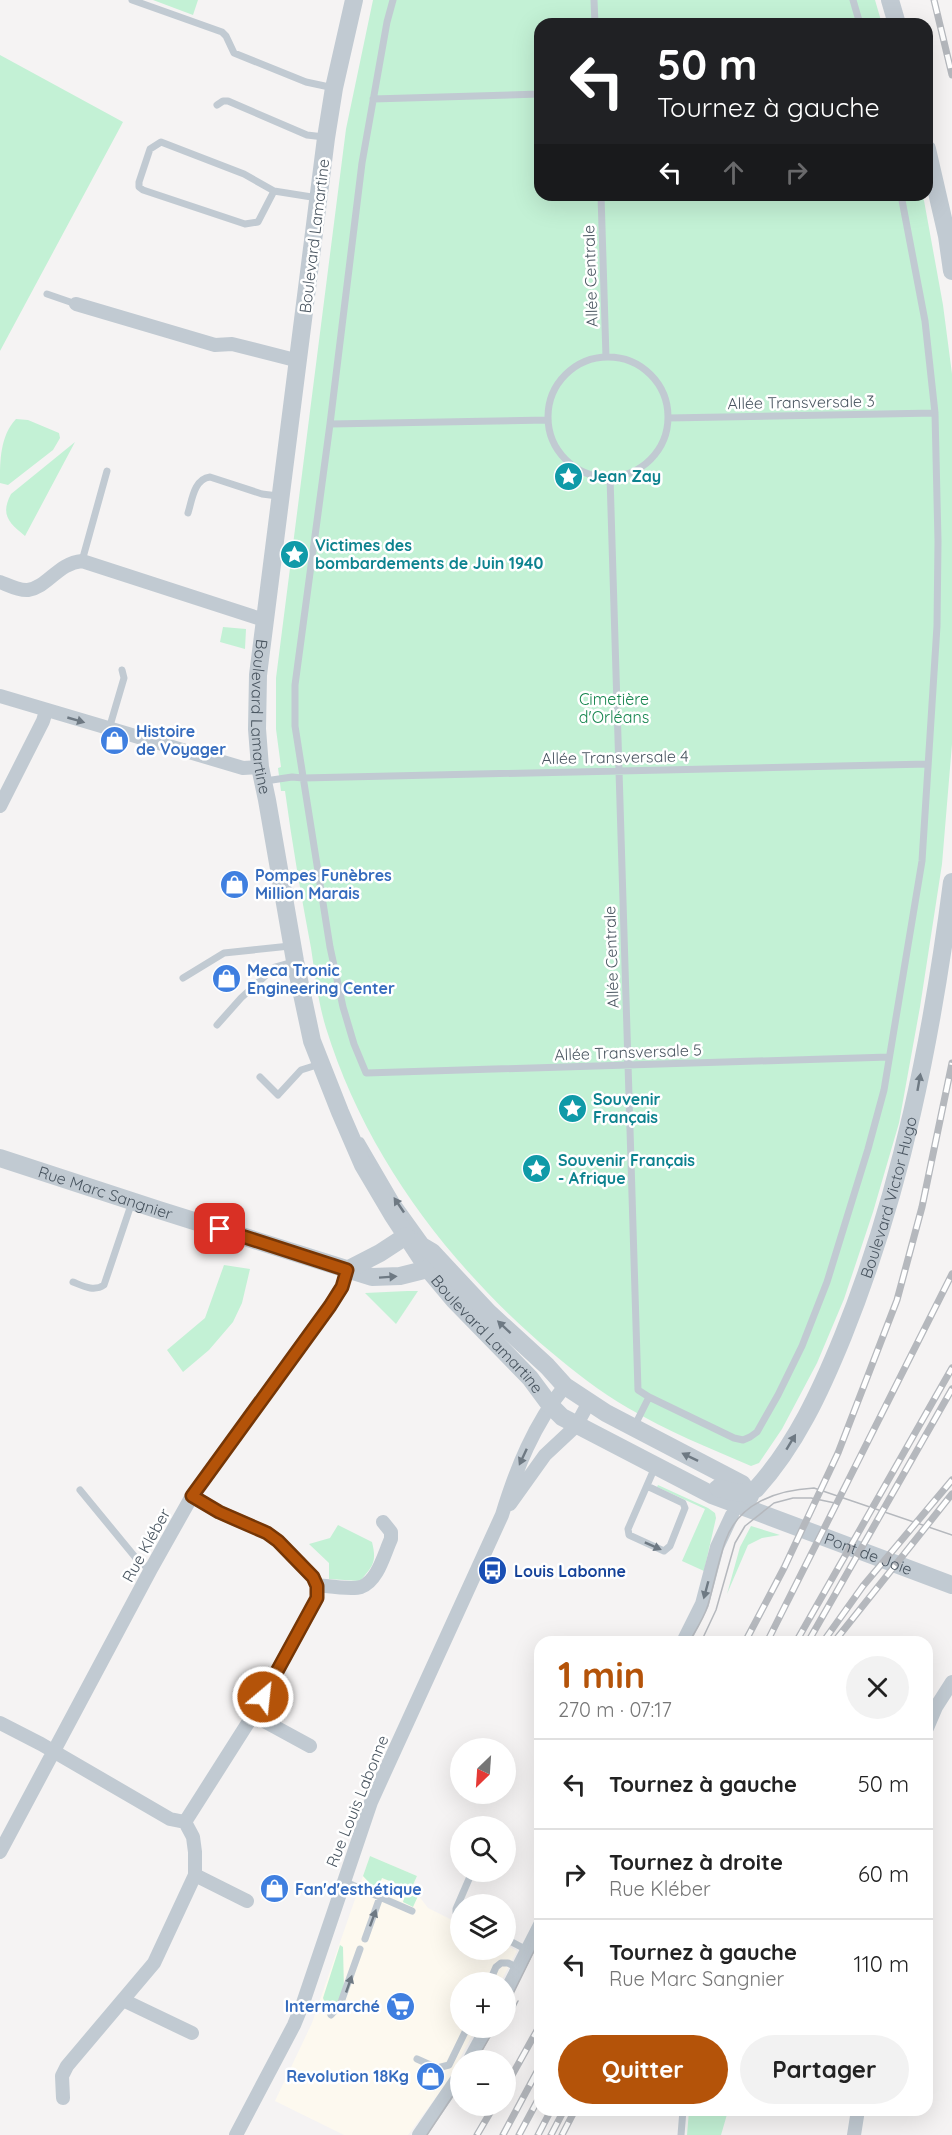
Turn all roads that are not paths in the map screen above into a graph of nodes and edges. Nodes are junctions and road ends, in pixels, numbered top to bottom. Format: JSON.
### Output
{"nodes":[{"id":1,"x":132,"y":0,"type":"edge"},
{"id":2,"x":356,"y":0,"type":"edge"},
{"id":3,"x":393,"y":0,"type":"edge"},
{"id":4,"x":594,"y":0,"type":"edge"},
{"id":5,"x":853,"y":0,"type":"edge"},
{"id":6,"x":890,"y":0,"type":"edge"},
{"id":7,"x":595,"y":18,"type":"edge"},
{"id":8,"x":858,"y":18,"type":"edge"},
{"id":9,"x":895,"y":18,"type":"edge"},
{"id":10,"x":334,"y":88,"type":"junction"},
{"id":11,"x":534,"y":94,"type":"edge"},
{"id":12,"x":373,"y":99,"type":"junction"},
{"id":13,"x":218,"y":105,"type":"dead end"},
{"id":14,"x":326,"y":138,"type":"junction"},
{"id":15,"x":933,"y":175,"type":"edge"},
{"id":16,"x":274,"y":191,"type":"junction"},
{"id":17,"x":318,"y":198,"type":"junction"},
{"id":18,"x":601,"y":201,"type":"edge"},
{"id":19,"x":902,"y":201,"type":"edge"},
{"id":20,"x":952,"y":272,"type":"edge"},
{"id":21,"x":47,"y":294,"type":"dead end"},
{"id":22,"x":76,"y":304,"type":"joint"},
{"id":23,"x":606,"y":357,"type":"junction"},
{"id":24,"x":299,"y":361,"type":"junction"},
{"id":25,"x":935,"y":413,"type":"junction"},
{"id":26,"x":668,"y":418,"type":"junction"},
{"id":27,"x":548,"y":420,"type":"junction"},
{"id":28,"x":330,"y":424,"type":"junction"},
{"id":29,"x":107,"y":471,"type":"dead end"},
{"id":30,"x":610,"y":477,"type":"junction"},
{"id":31,"x":281,"y":496,"type":"junction"},
{"id":32,"x":188,"y":513,"type":"dead end"},
{"id":33,"x":82,"y":561,"type":"junction"},
{"id":34,"x":0,"y":582,"type":"edge"},
{"id":35,"x":264,"y":620,"type":"junction"},
{"id":36,"x":122,"y":670,"type":"dead end"},
{"id":37,"x":0,"y":696,"type":"edge"},
{"id":38,"x":46,"y":711,"type":"junction"},
{"id":39,"x":109,"y":729,"type":"junction"},
{"id":40,"x":928,"y":764,"type":"junction"},
{"id":41,"x":619,"y":770,"type":"junction"},
{"id":42,"x":266,"y":774,"type":"junction"},
{"id":43,"x":303,"y":778,"type":"junction"},
{"id":44,"x":0,"y":806,"type":"edge"},
{"id":45,"x":952,"y":882,"type":"edge"},
{"id":46,"x":294,"y":953,"type":"junction"},
{"id":47,"x":183,"y":978,"type":"dead end"},
{"id":48,"x":217,"y":1025,"type":"dead end"},
{"id":49,"x":890,"y":1057,"type":"junction"},
{"id":50,"x":320,"y":1064,"type":"junction"},
{"id":51,"x":628,"y":1066,"type":"junction"},
{"id":52,"x":260,"y":1077,"type":"dead end"},
{"id":53,"x":0,"y":1158,"type":"edge"},
{"id":54,"x":132,"y":1202,"type":"junction"},
{"id":55,"x":406,"y":1236,"type":"junction"},
{"id":56,"x":430,"y":1261,"type":"junction"},
{"id":57,"x":347,"y":1270,"type":"junction"},
{"id":58,"x":73,"y":1282,"type":"dead end"},
{"id":59,"x":565,"y":1386,"type":"junction"},
{"id":60,"x":649,"y":1397,"type":"junction"},
{"id":61,"x":589,"y":1402,"type":"junction"},
{"id":62,"x":550,"y":1405,"type":"junction"},
{"id":63,"x":576,"y":1426,"type":"junction"},
{"id":64,"x":634,"y":1426,"type":"junction"},
{"id":65,"x":601,"y":1438,"type":"junction"},
{"id":66,"x":655,"y":1467,"type":"junction"},
{"id":67,"x":647,"y":1486,"type":"junction"},
{"id":68,"x":80,"y":1490,"type":"dead end"},
{"id":69,"x":752,"y":1493,"type":"junction"},
{"id":70,"x":192,"y":1496,"type":"junction"},
{"id":71,"x":502,"y":1515,"type":"junction"},
{"id":72,"x":732,"y":1515,"type":"dead end"},
{"id":73,"x":788,"y":1519,"type":"junction"},
{"id":74,"x":383,"y":1522,"type":"dead end"},
{"id":75,"x":151,"y":1569,"type":"junction"},
{"id":76,"x":952,"y":1575,"type":"edge"},
{"id":77,"x":952,"y":1585,"type":"edge"},
{"id":78,"x":317,"y":1586,"type":"junction"},
{"id":79,"x":686,"y":1636,"type":"edge"},
{"id":80,"x":952,"y":1682,"type":"edge"},
{"id":81,"x":933,"y":1714,"type":"edge"},
{"id":82,"x":253,"y":1715,"type":"junction"},
{"id":83,"x":0,"y":1723,"type":"edge"},
{"id":84,"x":310,"y":1746,"type":"dead end"},
{"id":85,"x":54,"y":1751,"type":"junction"},
{"id":86,"x":185,"y":1822,"type":"junction"},
{"id":87,"x":0,"y":1852,"type":"edge"},
{"id":88,"x":195,"y":1875,"type":"junction"},
{"id":89,"x":343,"y":1881,"type":"junction"},
{"id":90,"x":380,"y":1897,"type":"junction"},
{"id":91,"x":247,"y":1901,"type":"dead end"},
{"id":92,"x":412,"y":1911,"type":"dead end"},
{"id":93,"x":534,"y":1937,"type":"edge"},
{"id":94,"x":365,"y":1939,"type":"dead end"},
{"id":95,"x":516,"y":1944,"type":"edge"},
{"id":96,"x":360,"y":1949,"type":"dead end"},
{"id":97,"x":527,"y":1950,"type":"junction"},
{"id":98,"x":518,"y":1968,"type":"junction"},
{"id":99,"x":494,"y":1972,"type":"edge"},
{"id":100,"x":516,"y":1972,"type":"edge"},
{"id":101,"x":123,"y":2000,"type":"junction"},
{"id":102,"x":331,"y":2015,"type":"dead end"},
{"id":103,"x":192,"y":2033,"type":"dead end"},
{"id":104,"x":462,"y":2038,"type":"edge"},
{"id":105,"x":417,"y":2059,"type":"dead end"},
{"id":106,"x":449,"y":2065,"type":"joint"},
{"id":107,"x":450,"y":2090,"type":"edge"},
{"id":108,"x":63,"y":2098,"type":"dead end"},
{"id":109,"x":683,"y":2116,"type":"edge"},
{"id":110,"x":857,"y":2116,"type":"edge"},
{"id":111,"x":236,"y":2135,"type":"edge"},
{"id":112,"x":419,"y":2135,"type":"edge"},
{"id":113,"x":681,"y":2135,"type":"edge"},
{"id":114,"x":854,"y":2135,"type":"edge"}],
"edges":[{"from":1,"to":10,"type":"lane"},
{"from":2,"to":10,"type":"street","name":"Boulevard Lamartine"},
{"from":56,"to":2,"type":"lane","one_way":true},
{"from":3,"to":12,"type":"lane"},
{"from":4,"to":7,"type":"lane"},
{"from":5,"to":8,"type":"lane"},
{"from":6,"to":9,"type":"street"},
{"from":10,"to":14,"type":"street","name":"Boulevard Lamartine"},
{"from":11,"to":12,"type":"lane"},
{"from":12,"to":28,"type":"lane"},
{"from":13,"to":14,"type":"lane"},
{"from":14,"to":17,"type":"street","name":"Boulevard Lamartine"},
{"from":15,"to":20,"type":"street"},
{"from":16,"to":16,"type":"lane"},
{"from":16,"to":17,"type":"lane"},
{"from":17,"to":24,"type":"street","name":"Boulevard Lamartine"},
{"from":18,"to":23,"type":"lane","name":"Allée Centrale"},
{"from":19,"to":25,"type":"lane"},
{"from":21,"to":22,"type":"lane"},
{"from":22,"to":24,"type":"street"},
{"from":23,"to":26,"type":"lane"},
{"from":23,"to":27,"type":"lane"},
{"from":24,"to":31,"type":"street","name":"Boulevard Lamartine"},
{"from":25,"to":26,"type":"lane","name":"Allée Transversale 3"},
{"from":25,"to":40,"type":"lane"},
{"from":26,"to":30,"type":"lane"},
{"from":27,"to":28,"type":"lane"},
{"from":27,"to":30,"type":"lane"},
{"from":28,"to":43,"type":"lane"},
{"from":29,"to":33,"type":"lane"},
{"from":30,"to":41,"type":"lane","name":"Allée Centrale"},
{"from":31,"to":32,"type":"lane"},
{"from":31,"to":35,"type":"street","name":"Boulevard Lamartine"},
{"from":33,"to":34,"type":"street"},
{"from":33,"to":35,"type":"street"},
{"from":35,"to":42,"type":"street","name":"Boulevard Lamartine"},
{"from":36,"to":39,"type":"lane"},
{"from":37,"to":38,"type":"street"},
{"from":38,"to":39,"type":"street","one_way":true},
{"from":38,"to":44,"type":"street"},
{"from":39,"to":42,"type":"street"},
{"from":40,"to":41,"type":"lane","name":"Allée Transversale 4"},
{"from":40,"to":49,"type":"lane"},
{"from":41,"to":43,"type":"lane","name":"Allée Transversale 4"},
{"from":41,"to":51,"type":"lane","name":"Allée Centrale"},
{"from":42,"to":43,"type":"lane","name":"Allée Transversale 4"},
{"from":42,"to":46,"type":"street","name":"Boulevard Lamartine"},
{"from":43,"to":51,"type":"lane","name":"Allée Transversale 5"},
{"from":69,"to":45,"type":"street","name":"Boulevard Victor Hugo","one_way":true},
{"from":46,"to":47,"type":"lane"},
{"from":46,"to":48,"type":"lane"},
{"from":46,"to":50,"type":"street","name":"Boulevard Lamartine"},
{"from":49,"to":51,"type":"lane","name":"Allée Transversale 5"},
{"from":49,"to":60,"type":"lane"},
{"from":50,"to":52,"type":"lane"},
{"from":50,"to":55,"type":"street","name":"Boulevard Lamartine"},
{"from":51,"to":60,"type":"lane","name":"Allée Centrale"},
{"from":53,"to":54,"type":"street","name":"Rue Marc Sangnier"},
{"from":54,"to":57,"type":"street","name":"Rue Marc Sangnier"},
{"from":54,"to":58,"type":"lane"},
{"from":55,"to":56,"type":"street","name":"Boulevard Lamartine"},
{"from":55,"to":57,"type":"street"},
{"from":57,"to":56,"type":"street","name":"Rue Marc Sangnier","one_way":true},
{"from":59,"to":56,"type":"street","name":"Boulevard Lamartine","one_way":true},
{"from":56,"to":62,"type":"street","name":"Boulevard Lamartine"},
{"from":57,"to":70,"type":"street","name":"Rue Kléber"},
{"from":59,"to":61,"type":"street","name":"Boulevard Lamartine"},
{"from":59,"to":62,"type":"street","name":"Rue Louis Labonne"},
{"from":60,"to":64,"type":"lane"},
{"from":61,"to":63,"type":"street"},
{"from":61,"to":64,"type":"street","name":"Boulevard Lamartine"},
{"from":62,"to":63,"type":"street","name":"Boulevard Lamartine"},
{"from":62,"to":71,"type":"street","name":"Rue Louis Labonne","one_way":true},
{"from":63,"to":65,"type":"street","name":"Boulevard Lamartine"},
{"from":63,"to":71,"type":"street","name":"Rue Louis Labonne"},
{"from":69,"to":64,"type":"street","name":"Boulevard Lamartine","one_way":true},
{"from":65,"to":66,"type":"street","name":"Boulevard Lamartine"},
{"from":65,"to":69,"type":"street","name":"Boulevard Lamartine"},
{"from":66,"to":67,"type":"lane"},
{"from":66,"to":73,"type":"street","name":"Boulevard Lamartine"},
{"from":67,"to":67,"type":"lane","one_way":true},
{"from":68,"to":75,"type":"lane"},
{"from":69,"to":73,"type":"street","name":"Boulevard Lamartine"},
{"from":70,"to":75,"type":"street","name":"Rue Kléber"},
{"from":70,"to":78,"type":"street"},
{"from":71,"to":89,"type":"street","name":"Rue Louis Labonne"},
{"from":72,"to":79,"type":"street","one_way":true},
{"from":73,"to":76,"type":"street","name":"Pont de Joie"},
{"from":73,"to":77,"type":"street","name":"Pont de Joie"},
{"from":74,"to":78,"type":"street"},
{"from":75,"to":85,"type":"street","name":"Rue Kléber"},
{"from":78,"to":82,"type":"street"},
{"from":80,"to":81,"type":"street"},
{"from":82,"to":84,"type":"street"},
{"from":82,"to":86,"type":"street"},
{"from":83,"to":85,"type":"street"},
{"from":85,"to":86,"type":"street"},
{"from":85,"to":87,"type":"street","name":"Rue Kléber"},
{"from":86,"to":88,"type":"street"},
{"from":88,"to":91,"type":"street"},
{"from":88,"to":101,"type":"street"},
{"from":89,"to":90,"type":"lane"},
{"from":89,"to":111,"type":"street","name":"Rue Louis Labonne"},
{"from":90,"to":92,"type":"lane"},
{"from":94,"to":90,"type":"lane","one_way":true},
{"from":93,"to":97,"type":"street"},
{"from":95,"to":97,"type":"lane"},
{"from":102,"to":96,"type":"lane","one_way":true},
{"from":97,"to":98,"type":"street"},
{"from":98,"to":99,"type":"lane"},
{"from":98,"to":100,"type":"street"},
{"from":101,"to":103,"type":"street"},
{"from":101,"to":108,"type":"street"},
{"from":104,"to":106,"type":"lane"},
{"from":105,"to":106,"type":"lane"},
{"from":107,"to":112,"type":"street"},
{"from":109,"to":113,"type":"lane"},
{"from":110,"to":114,"type":"street"}]}
